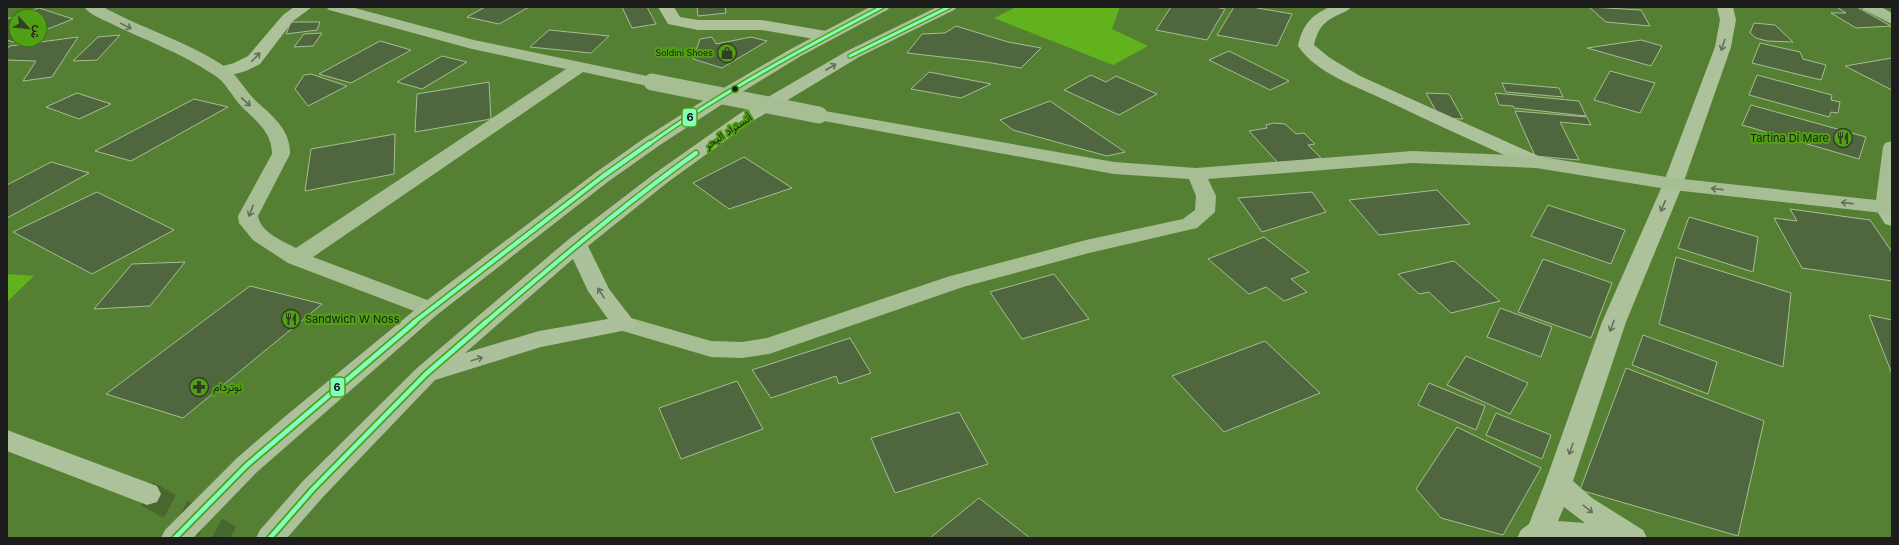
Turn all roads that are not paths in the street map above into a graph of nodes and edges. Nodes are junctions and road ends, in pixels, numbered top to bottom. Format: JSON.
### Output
{"nodes":[{"id":1,"x":92,"y":7,"type":"edge"},
{"id":2,"x":304,"y":7,"type":"edge"},
{"id":3,"x":334,"y":7,"type":"edge"},
{"id":4,"x":666,"y":7,"type":"edge"},
{"id":5,"x":882,"y":7,"type":"edge"},
{"id":6,"x":949,"y":7,"type":"edge"},
{"id":7,"x":1342,"y":7,"type":"edge"},
{"id":8,"x":1725,"y":7,"type":"edge"},
{"id":9,"x":1869,"y":7,"type":"edge"},
{"id":10,"x":1892,"y":19,"type":"edge"},
{"id":11,"x":826,"y":36,"type":"junction"},
{"id":12,"x":580,"y":67,"type":"junction"},
{"id":13,"x":222,"y":72,"type":"junction"},
{"id":14,"x":1892,"y":147,"type":"edge"},
{"id":15,"x":1536,"y":162,"type":"junction"},
{"id":16,"x":1196,"y":174,"type":"junction"},
{"id":17,"x":1673,"y":184,"type":"junction"},
{"id":18,"x":1890,"y":212,"type":"edge"},
{"id":19,"x":577,"y":244,"type":"junction"},
{"id":20,"x":296,"y":258,"type":"junction"},
{"id":21,"x":430,"y":309,"type":"junction"},
{"id":22,"x":624,"y":324,"type":"junction"},
{"id":23,"x":426,"y":374,"type":"junction"},
{"id":24,"x":7,"y":440,"type":"edge"},
{"id":25,"x":1559,"y":483,"type":"junction"},
{"id":26,"x":147,"y":494,"type":"tunnel mouth"},
{"id":27,"x":1535,"y":535,"type":"edge"},
{"id":28,"x":175,"y":538,"type":"edge"},
{"id":29,"x":270,"y":538,"type":"edge"},
{"id":30,"x":1627,"y":538,"type":"edge"},
{"id":31,"x":1633,"y":538,"type":"edge"}],
"edges":[{"from":1,"to":13,"type":"main road","one_way":true},
{"from":13,"to":2,"type":"street","one_way":true},
{"from":3,"to":12,"type":"main road"},
{"from":4,"to":11,"type":"street"},
{"from":5,"to":11,"type":"highway"},
{"from":19,"to":6,"type":"highway","name":"أتستراد البحر","one_way":true},
{"from":7,"to":15,"type":"street"},
{"from":8,"to":17,"type":"street","one_way":true},
{"from":9,"to":10,"type":"main road"},
{"from":11,"to":21,"type":"highway"},
{"from":12,"to":16,"type":"main road","bridge":true},
{"from":12,"to":20,"type":"main road"},
{"from":13,"to":20,"type":"main road","one_way":true},
{"from":14,"to":18,"type":"main road"},
{"from":15,"to":16,"type":"main road"},
{"from":15,"to":17,"type":"main road"},
{"from":16,"to":22,"type":"main road"},
{"from":18,"to":17,"type":"main road","one_way":true},
{"from":17,"to":25,"type":"street","one_way":true},
{"from":22,"to":19,"type":"highway","one_way":true},
{"from":19,"to":23,"type":"highway","name":"أتستراد البحر"},
{"from":20,"to":21,"type":"main road"},
{"from":21,"to":28,"type":"highway"},
{"from":23,"to":22,"type":"highway","one_way":true},
{"from":23,"to":29,"type":"highway","name":"أتستراد البحر"},
{"from":24,"to":26,"type":"street"},
{"from":25,"to":27,"type":"street"},
{"from":25,"to":31,"type":"street","one_way":true},
{"from":27,"to":30,"type":"street"}]}
